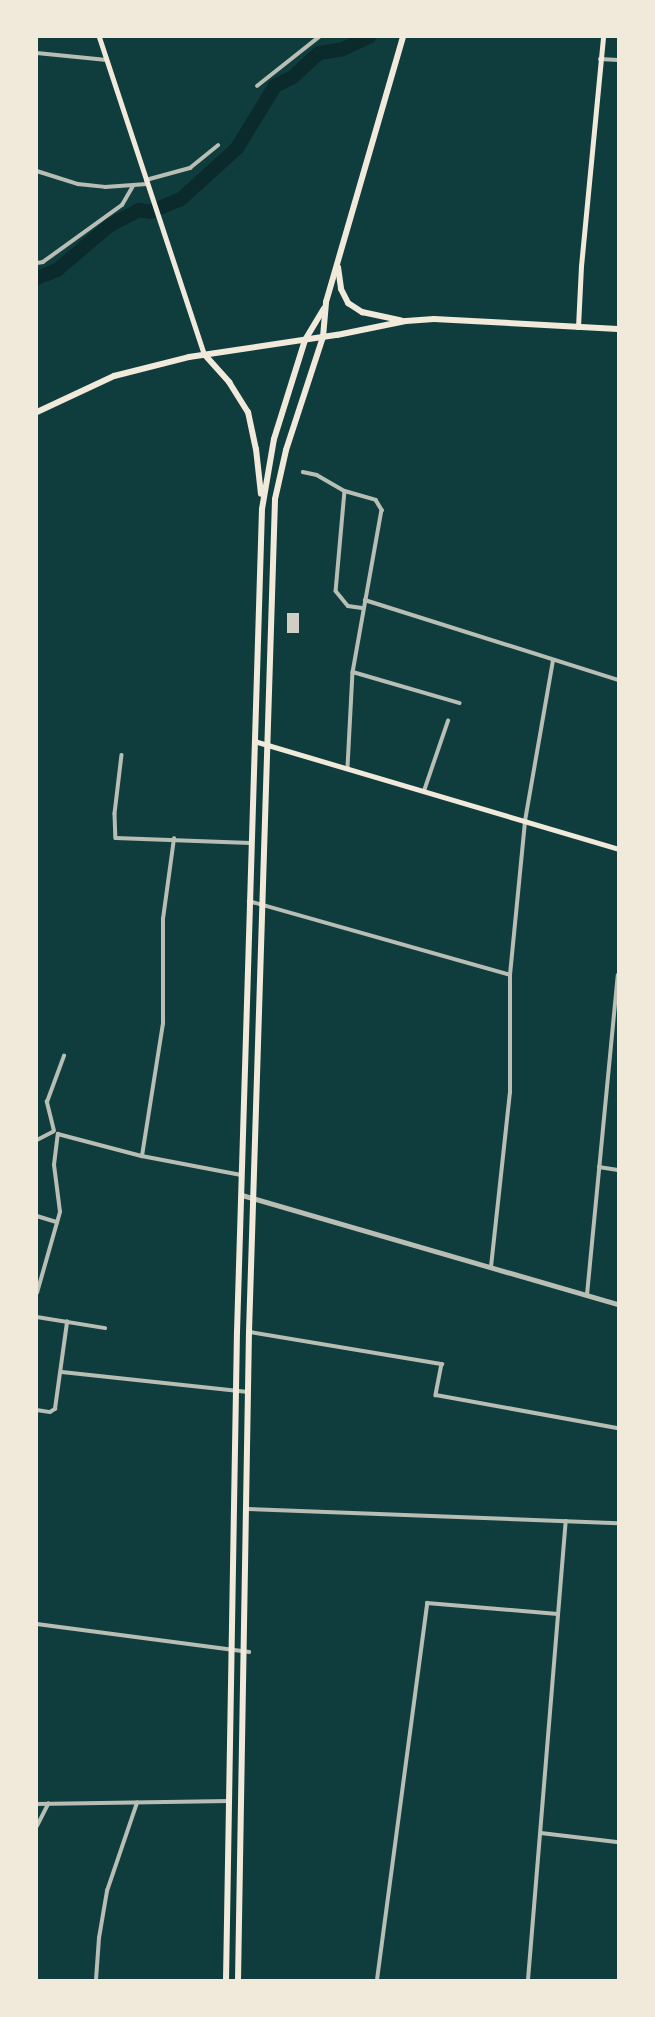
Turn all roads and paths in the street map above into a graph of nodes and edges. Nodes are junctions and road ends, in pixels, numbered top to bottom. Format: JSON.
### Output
{"nodes":[{"id":1,"x":99,"y":37,"type":"edge"},
{"id":2,"x":320,"y":37,"type":"edge"},
{"id":3,"x":403,"y":37,"type":"edge"},
{"id":4,"x":603,"y":37,"type":"edge"},
{"id":5,"x":37,"y":52,"type":"edge"},
{"id":6,"x":600,"y":59,"type":"junction"},
{"id":7,"x":107,"y":60,"type":"junction"},
{"id":8,"x":618,"y":60,"type":"edge"},
{"id":9,"x":257,"y":86,"type":"dead end"},
{"id":10,"x":218,"y":145,"type":"dead end"},
{"id":11,"x":37,"y":171,"type":"edge"},
{"id":12,"x":147,"y":182,"type":"junction"},
{"id":13,"x":133,"y":186,"type":"junction"},
{"id":14,"x":37,"y":263,"type":"edge"},
{"id":15,"x":338,"y":264,"type":"junction"},
{"id":16,"x":325,"y":307,"type":"junction"},
{"id":17,"x":406,"y":321,"type":"junction"},
{"id":18,"x":578,"y":327,"type":"junction"},
{"id":19,"x":618,"y":329,"type":"edge"},
{"id":20,"x":323,"y":337,"type":"junction"},
{"id":21,"x":305,"y":340,"type":"junction"},
{"id":22,"x":204,"y":354,"type":"junction"},
{"id":23,"x":37,"y":412,"type":"edge"},
{"id":24,"x":303,"y":472,"type":"dead end"},
{"id":25,"x":345,"y":491,"type":"junction"},
{"id":26,"x":262,"y":509,"type":"junction"},
{"id":27,"x":365,"y":600,"type":"junction"},
{"id":28,"x":363,"y":608,"type":"junction"},
{"id":29,"x":553,"y":660,"type":"junction"},
{"id":30,"x":353,"y":672,"type":"junction"},
{"id":31,"x":618,"y":680,"type":"edge"},
{"id":32,"x":460,"y":703,"type":"dead end"},
{"id":33,"x":448,"y":721,"type":"dead end"},
{"id":34,"x":254,"y":741,"type":"junction"},
{"id":35,"x":268,"y":744,"type":"junction"},
{"id":36,"x":122,"y":755,"type":"dead end"},
{"id":37,"x":348,"y":769,"type":"junction"},
{"id":38,"x":424,"y":791,"type":"junction"},
{"id":39,"x":525,"y":821,"type":"junction"},
{"id":40,"x":174,"y":839,"type":"junction"},
{"id":41,"x":250,"y":843,"type":"junction"},
{"id":42,"x":618,"y":849,"type":"edge"},
{"id":43,"x":248,"y":900,"type":"junction"},
{"id":44,"x":262,"y":905,"type":"junction"},
{"id":45,"x":510,"y":975,"type":"junction"},
{"id":46,"x":618,"y":975,"type":"edge"},
{"id":47,"x":64,"y":1056,"type":"dead end"},
{"id":48,"x":56,"y":1133,"type":"junction"},
{"id":49,"x":37,"y":1140,"type":"edge"},
{"id":50,"x":142,"y":1156,"type":"junction"},
{"id":51,"x":599,"y":1167,"type":"junction"},
{"id":52,"x":618,"y":1170,"type":"edge"},
{"id":53,"x":242,"y":1175,"type":"junction"},
{"id":54,"x":242,"y":1195,"type":"junction"},
{"id":55,"x":253,"y":1198,"type":"junction"},
{"id":56,"x":37,"y":1216,"type":"edge"},
{"id":57,"x":57,"y":1222,"type":"junction"},
{"id":58,"x":491,"y":1267,"type":"junction"},
{"id":59,"x":38,"y":1284,"type":"edge"},
{"id":60,"x":37,"y":1293,"type":"edge"},
{"id":61,"x":587,"y":1295,"type":"junction"},
{"id":62,"x":618,"y":1304,"type":"edge"},
{"id":63,"x":37,"y":1317,"type":"edge"},
{"id":64,"x":67,"y":1322,"type":"junction"},
{"id":65,"x":105,"y":1328,"type":"dead end"},
{"id":66,"x":249,"y":1332,"type":"junction"},
{"id":67,"x":62,"y":1373,"type":"junction"},
{"id":68,"x":237,"y":1391,"type":"junction"},
{"id":69,"x":248,"y":1392,"type":"junction"},
{"id":70,"x":37,"y":1410,"type":"edge"},
{"id":71,"x":618,"y":1428,"type":"edge"},
{"id":72,"x":245,"y":1508,"type":"junction"},
{"id":73,"x":566,"y":1522,"type":"junction"},
{"id":74,"x":618,"y":1523,"type":"edge"},
{"id":75,"x":558,"y":1614,"type":"junction"},
{"id":76,"x":37,"y":1624,"type":"edge"},
{"id":77,"x":230,"y":1647,"type":"junction"},
{"id":78,"x":246,"y":1650,"type":"junction"},
{"id":79,"x":229,"y":1801,"type":"junction"},
{"id":80,"x":137,"y":1803,"type":"junction"},
{"id":81,"x":37,"y":1804,"type":"edge"},
{"id":82,"x":48,"y":1804,"type":"junction"},
{"id":83,"x":37,"y":1826,"type":"edge"},
{"id":84,"x":541,"y":1833,"type":"junction"},
{"id":85,"x":618,"y":1842,"type":"edge"},
{"id":86,"x":96,"y":1980,"type":"edge"},
{"id":87,"x":226,"y":1980,"type":"edge"},
{"id":88,"x":237,"y":1980,"type":"edge"},
{"id":89,"x":377,"y":1980,"type":"edge"},
{"id":90,"x":528,"y":1980,"type":"edge"}],
"edges":[{"from":1,"to":7,"type":"main road"},
{"from":2,"to":9,"type":"street"},
{"from":3,"to":15,"type":"main road"},
{"from":4,"to":6,"type":"main road"},
{"from":5,"to":7,"type":"street"},
{"from":6,"to":8,"type":"street"},
{"from":6,"to":18,"type":"main road"},
{"from":7,"to":12,"type":"main road"},
{"from":10,"to":12,"type":"street"},
{"from":11,"to":13,"type":"street"},
{"from":12,"to":13,"type":"street"},
{"from":12,"to":22,"type":"main road"},
{"from":13,"to":14,"type":"street"},
{"from":15,"to":16,"type":"main road"},
{"from":15,"to":17,"type":"main road"},
{"from":16,"to":20,"type":"main road"},
{"from":16,"to":21,"type":"main road"},
{"from":17,"to":18,"type":"main road"},
{"from":17,"to":20,"type":"main road"},
{"from":18,"to":19,"type":"main road"},
{"from":20,"to":21,"type":"main road"},
{"from":20,"to":35,"type":"main road"},
{"from":21,"to":22,"type":"main road"},
{"from":21,"to":26,"type":"main road"},
{"from":22,"to":23,"type":"main road"},
{"from":22,"to":26,"type":"main road"},
{"from":24,"to":25,"type":"street"},
{"from":25,"to":27,"type":"street"},
{"from":25,"to":28,"type":"street"},
{"from":26,"to":34,"type":"main road"},
{"from":27,"to":28,"type":"street"},
{"from":27,"to":29,"type":"street"},
{"from":28,"to":30,"type":"street"},
{"from":29,"to":31,"type":"street"},
{"from":29,"to":39,"type":"street"},
{"from":30,"to":32,"type":"street"},
{"from":30,"to":37,"type":"street"},
{"from":33,"to":38,"type":"street"},
{"from":34,"to":35,"type":"main road"},
{"from":34,"to":41,"type":"main road"},
{"from":35,"to":37,"type":"main road"},
{"from":35,"to":44,"type":"main road"},
{"from":36,"to":40,"type":"street"},
{"from":37,"to":38,"type":"main road"},
{"from":38,"to":39,"type":"main road"},
{"from":39,"to":42,"type":"main road"},
{"from":39,"to":45,"type":"street"},
{"from":40,"to":41,"type":"street"},
{"from":40,"to":50,"type":"street"},
{"from":41,"to":43,"type":"main road"},
{"from":43,"to":44,"type":"street"},
{"from":43,"to":53,"type":"main road"},
{"from":44,"to":45,"type":"street"},
{"from":44,"to":55,"type":"main road"},
{"from":45,"to":58,"type":"street"},
{"from":46,"to":51,"type":"street"},
{"from":47,"to":48,"type":"street"},
{"from":48,"to":49,"type":"street"},
{"from":48,"to":50,"type":"street"},
{"from":48,"to":57,"type":"street"},
{"from":50,"to":53,"type":"street"},
{"from":51,"to":52,"type":"street"},
{"from":51,"to":61,"type":"street"},
{"from":53,"to":54,"type":"main road"},
{"from":54,"to":55,"type":"street"},
{"from":54,"to":68,"type":"main road"},
{"from":55,"to":58,"type":"street"},
{"from":55,"to":66,"type":"main road"},
{"from":56,"to":57,"type":"street"},
{"from":57,"to":59,"type":"street"},
{"from":58,"to":61,"type":"street"},
{"from":59,"to":60,"type":"street"},
{"from":61,"to":62,"type":"street"},
{"from":63,"to":64,"type":"street"},
{"from":64,"to":65,"type":"street"},
{"from":64,"to":67,"type":"street"},
{"from":66,"to":69,"type":"main road"},
{"from":66,"to":71,"type":"street"},
{"from":67,"to":68,"type":"street"},
{"from":67,"to":70,"type":"street"},
{"from":68,"to":69,"type":"street"},
{"from":68,"to":77,"type":"main road"},
{"from":69,"to":72,"type":"main road"},
{"from":72,"to":73,"type":"street"},
{"from":72,"to":78,"type":"main road"},
{"from":73,"to":74,"type":"street"},
{"from":73,"to":75,"type":"street"},
{"from":75,"to":84,"type":"street"},
{"from":75,"to":89,"type":"street"},
{"from":76,"to":77,"type":"street"},
{"from":77,"to":78,"type":"street"},
{"from":77,"to":79,"type":"main road"},
{"from":78,"to":88,"type":"main road"},
{"from":79,"to":80,"type":"street"},
{"from":79,"to":87,"type":"main road"},
{"from":80,"to":82,"type":"street"},
{"from":80,"to":86,"type":"street"},
{"from":81,"to":82,"type":"street"},
{"from":82,"to":83,"type":"street"},
{"from":84,"to":85,"type":"street"},
{"from":84,"to":90,"type":"street"}]}
